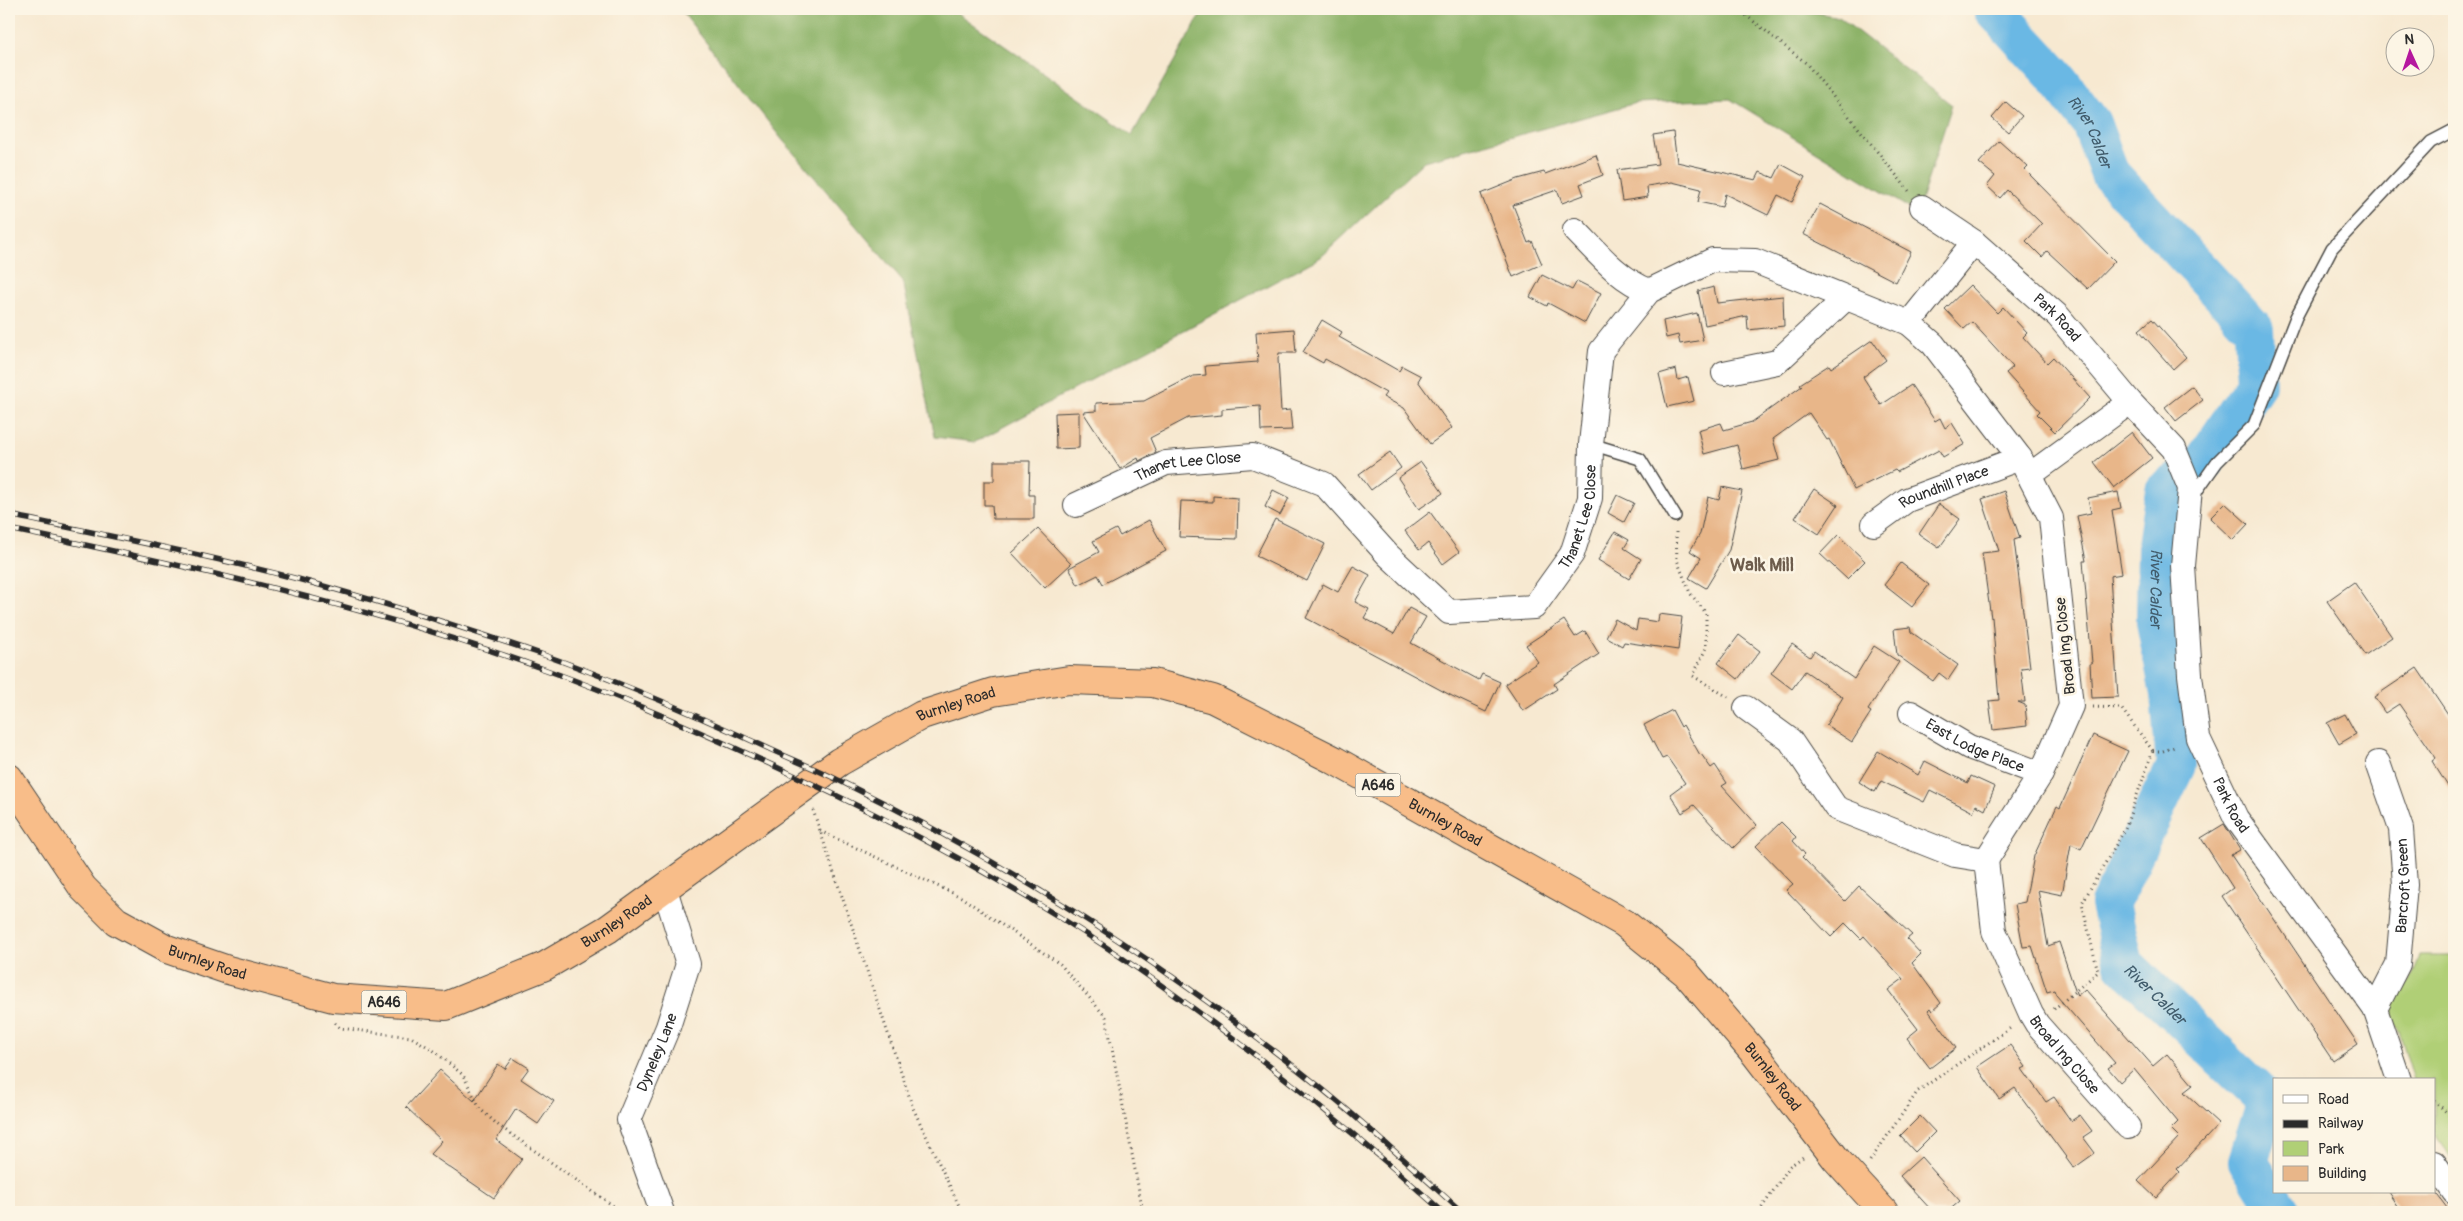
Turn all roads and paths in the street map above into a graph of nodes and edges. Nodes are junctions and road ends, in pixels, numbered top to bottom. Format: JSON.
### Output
{"nodes":[{"id":1,"x":1738,"y":9,"type":"edge"},
{"id":2,"x":2454,"y":130,"type":"edge"},
{"id":3,"x":1922,"y":207,"type":"joint"},
{"id":4,"x":1575,"y":230,"type":"dead end"},
{"id":5,"x":1974,"y":242,"type":"junction"},
{"id":6,"x":1649,"y":291,"type":"junction"},
{"id":7,"x":1846,"y":298,"type":"junction"},
{"id":8,"x":1909,"y":323,"type":"junction"},
{"id":9,"x":1724,"y":373,"type":"dead end"},
{"id":10,"x":2130,"y":402,"type":"junction"},
{"id":11,"x":1591,"y":444,"type":"junction"},
{"id":12,"x":2025,"y":467,"type":"junction"},
{"id":13,"x":2190,"y":494,"type":"junction"},
{"id":14,"x":1076,"y":505,"type":"dead end"},
{"id":15,"x":1675,"y":516,"type":"joint"},
{"id":16,"x":1874,"y":524,"type":"dead end"},
{"id":17,"x":2071,"y":706,"type":"junction"},
{"id":18,"x":1746,"y":708,"type":"joint"},
{"id":19,"x":1911,"y":713,"type":"dead end"},
{"id":20,"x":2181,"y":744,"type":"dead end"},
{"id":21,"x":2153,"y":751,"type":"junction"},
{"id":22,"x":2378,"y":763,"type":"dead end"},
{"id":23,"x":2042,"y":774,"type":"junction"},
{"id":24,"x":9,"y":778,"type":"edge"},
{"id":25,"x":797,"y":792,"type":"junction"},
{"id":26,"x":820,"y":831,"type":"junction"},
{"id":27,"x":1986,"y":860,"type":"junction"},
{"id":28,"x":665,"y":888,"type":"junction"},
{"id":29,"x":333,"y":998,"type":"junction"},
{"id":30,"x":2375,"y":1009,"type":"junction"},
{"id":31,"x":2034,"y":1019,"type":"junction"},
{"id":32,"x":2398,"y":1078,"type":"edge"},
{"id":33,"x":2436,"y":1102,"type":"edge"},
{"id":34,"x":2454,"y":1116,"type":"edge"},
{"id":35,"x":2128,"y":1127,"type":"dead end"},
{"id":36,"x":1824,"y":1142,"type":"junction"},
{"id":37,"x":2436,"y":1166,"type":"edge"},
{"id":38,"x":1856,"y":1180,"type":"junction"},
{"id":39,"x":2454,"y":1192,"type":"edge"},
{"id":40,"x":622,"y":1212,"type":"edge"},
{"id":41,"x":662,"y":1212,"type":"edge"},
{"id":42,"x":962,"y":1212,"type":"edge"},
{"id":43,"x":1143,"y":1212,"type":"edge"},
{"id":44,"x":1759,"y":1212,"type":"edge"},
{"id":45,"x":1884,"y":1212,"type":"edge"}],
"edges":[{"from":1,"to":3,"type":"path"},
{"from":2,"to":13,"type":"lane"},
{"from":3,"to":5,"type":"street","name":"Park Road"},
{"from":4,"to":6,"type":"street"},
{"from":5,"to":8,"type":"street"},
{"from":5,"to":10,"type":"street","name":"Park Road"},
{"from":6,"to":7,"type":"street","name":"Thanet Lee Close"},
{"from":6,"to":11,"type":"street","name":"Thanet Lee Close"},
{"from":7,"to":8,"type":"street","name":"Thanet Lee Close"},
{"from":7,"to":9,"type":"street"},
{"from":8,"to":12,"type":"street","name":"Broad Ing Close"},
{"from":10,"to":12,"type":"street"},
{"from":10,"to":13,"type":"street","name":"Park Road"},
{"from":11,"to":14,"type":"street","name":"Thanet Lee Close"},
{"from":11,"to":15,"type":"lane"},
{"from":12,"to":16,"type":"street","name":"Roundhill Place"},
{"from":12,"to":17,"type":"street","name":"Broad Ing Close"},
{"from":13,"to":30,"type":"street","name":"Park Road"},
{"from":15,"to":18,"type":"path"},
{"from":17,"to":21,"type":"path"},
{"from":17,"to":23,"type":"street","name":"Broad Ing Close"},
{"from":18,"to":27,"type":"street"},
{"from":19,"to":23,"type":"street","name":"East Lodge Place"},
{"from":20,"to":21,"type":"path"},
{"from":21,"to":31,"type":"path"},
{"from":22,"to":30,"type":"street","name":"Barcroft Green"},
{"from":23,"to":27,"type":"street","name":"Broad Ing Close"},
{"from":24,"to":29,"type":"highway","name":"Burnley Road","number":"A646"},
{"from":25,"to":26,"type":"path"},
{"from":25,"to":28,"type":"highway","name":"Burnley Road","number":"A646"},
{"from":25,"to":36,"type":"highway","name":"Burnley Road","number":"A646"},
{"from":26,"to":42,"type":"path"},
{"from":26,"to":43,"type":"path"},
{"from":27,"to":31,"type":"street","name":"Broad Ing Close"},
{"from":28,"to":29,"type":"highway","name":"Burnley Road","number":"A646"},
{"from":28,"to":41,"type":"street","name":"Dyneley Lane"},
{"from":29,"to":40,"type":"path"},
{"from":30,"to":32,"type":"street","name":"Park Road"},
{"from":31,"to":35,"type":"street","name":"Broad Ing Close"},
{"from":31,"to":38,"type":"path"},
{"from":33,"to":34,"type":"path"},
{"from":36,"to":38,"type":"highway","name":"Burnley Road","number":"A646"},
{"from":36,"to":44,"type":"path"},
{"from":37,"to":39,"type":"street"},
{"from":38,"to":45,"type":"highway","name":"Burnley Road","number":"A646"}]}
